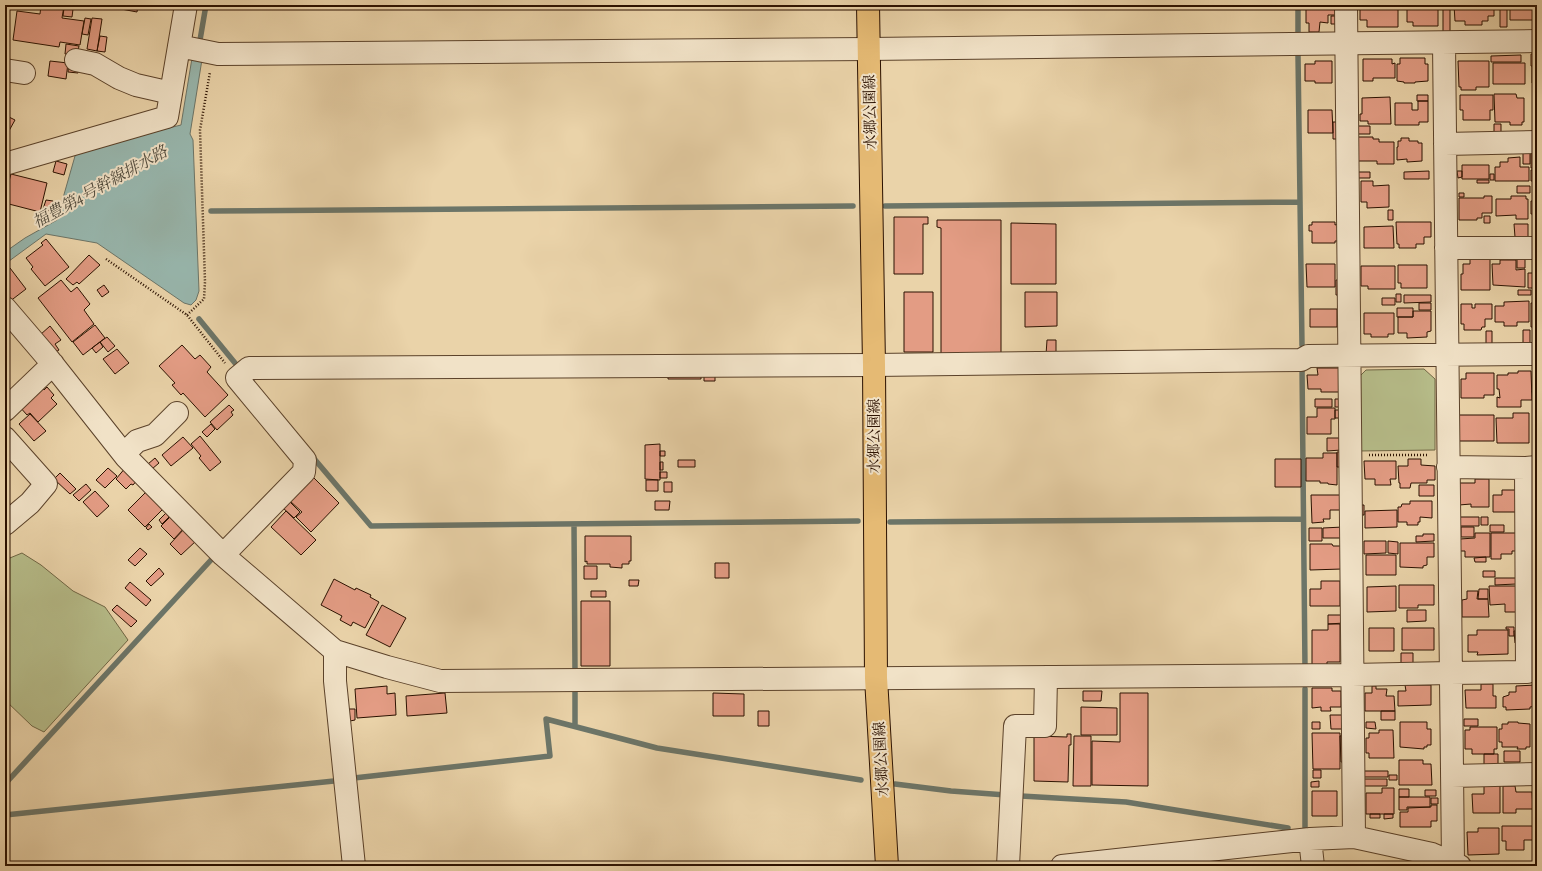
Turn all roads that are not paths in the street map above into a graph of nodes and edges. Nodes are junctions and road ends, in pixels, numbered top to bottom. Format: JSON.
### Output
{"nodes":[{"id":1,"x":868,"y":5,"type":"edge"},
{"id":2,"x":1346,"y":5,"type":"edge"},
{"id":3,"x":183,"y":6,"type":"edge"},
{"id":4,"x":1537,"y":41,"type":"edge"},
{"id":5,"x":1444,"y":43,"type":"junction"},
{"id":6,"x":1347,"y":44,"type":"junction"},
{"id":7,"x":183,"y":47,"type":"junction"},
{"id":8,"x":869,"y":49,"type":"junction"},
{"id":9,"x":76,"y":60,"type":"dead end"},
{"id":10,"x":171,"y":93,"type":"junction"},
{"id":11,"x":1537,"y":142,"type":"edge"},
{"id":12,"x":1445,"y":144,"type":"junction"},
{"id":13,"x":5,"y":164,"type":"edge"},
{"id":14,"x":1446,"y":248,"type":"junction"},
{"id":15,"x":1537,"y":248,"type":"edge"},
{"id":16,"x":5,"y":308,"type":"edge"},
{"id":17,"x":1537,"y":354,"type":"edge"},
{"id":18,"x":1448,"y":355,"type":"junction"},
{"id":19,"x":1350,"y":356,"type":"junction"},
{"id":20,"x":53,"y":364,"type":"junction"},
{"id":21,"x":874,"y":365,"type":"junction"},
{"id":22,"x":5,"y":410,"type":"edge"},
{"id":23,"x":177,"y":413,"type":"dead end"},
{"id":24,"x":5,"y":438,"type":"edge"},
{"id":25,"x":124,"y":454,"type":"junction"},
{"id":26,"x":1448,"y":461,"type":"junction"},
{"id":27,"x":1532,"y":467,"type":"edge"},
{"id":28,"x":5,"y":524,"type":"edge"},
{"id":29,"x":223,"y":554,"type":"junction"},
{"id":30,"x":335,"y":650,"type":"junction"},
{"id":31,"x":1450,"y":673,"type":"junction"},
{"id":32,"x":1532,"y":673,"type":"edge"},
{"id":33,"x":1352,"y":675,"type":"junction"},
{"id":34,"x":1046,"y":677,"type":"junction"},
{"id":35,"x":876,"y":678,"type":"junction"},
{"id":36,"x":1537,"y":774,"type":"edge"},
{"id":37,"x":1452,"y":776,"type":"junction"},
{"id":38,"x":1354,"y":837,"type":"junction"},
{"id":39,"x":1310,"y":839,"type":"junction"},
{"id":40,"x":1456,"y":864,"type":"edge"},
{"id":41,"x":354,"y":866,"type":"edge"},
{"id":42,"x":887,"y":866,"type":"edge"},
{"id":43,"x":1008,"y":866,"type":"edge"},
{"id":44,"x":1062,"y":866,"type":"edge"},
{"id":45,"x":1313,"y":866,"type":"edge"}],
"edges":[{"from":1,"to":8,"type":"main road","name":"水郷公園線"},
{"from":2,"to":6,"type":"street"},
{"from":3,"to":7,"type":"street"},
{"from":4,"to":5,"type":"street"},
{"from":5,"to":6,"type":"street"},
{"from":5,"to":12,"type":"street"},
{"from":6,"to":8,"type":"street"},
{"from":6,"to":19,"type":"street"},
{"from":7,"to":8,"type":"street"},
{"from":7,"to":10,"type":"street"},
{"from":8,"to":21,"type":"main road","name":"水郷公園線"},
{"from":9,"to":10,"type":"street"},
{"from":10,"to":13,"type":"street"},
{"from":11,"to":12,"type":"street"},
{"from":12,"to":14,"type":"street"},
{"from":14,"to":15,"type":"street"},
{"from":14,"to":18,"type":"street"},
{"from":16,"to":20,"type":"street"},
{"from":17,"to":18,"type":"street"},
{"from":18,"to":19,"type":"street"},
{"from":18,"to":26,"type":"street"},
{"from":19,"to":21,"type":"street"},
{"from":19,"to":33,"type":"street"},
{"from":20,"to":22,"type":"street"},
{"from":20,"to":25,"type":"street"},
{"from":21,"to":29,"type":"street"},
{"from":21,"to":35,"type":"main road","name":"水郷公園線"},
{"from":23,"to":25,"type":"street"},
{"from":24,"to":28,"type":"street"},
{"from":25,"to":29,"type":"street"},
{"from":26,"to":27,"type":"street"},
{"from":26,"to":31,"type":"street"},
{"from":27,"to":32,"type":"street"},
{"from":29,"to":30,"type":"street"},
{"from":30,"to":35,"type":"street"},
{"from":30,"to":41,"type":"street"},
{"from":31,"to":32,"type":"street"},
{"from":31,"to":33,"type":"street"},
{"from":31,"to":37,"type":"street"},
{"from":33,"to":34,"type":"street"},
{"from":33,"to":38,"type":"street"},
{"from":34,"to":35,"type":"street"},
{"from":34,"to":43,"type":"street"},
{"from":35,"to":42,"type":"main road","name":"水郷公園線"},
{"from":36,"to":37,"type":"street"},
{"from":37,"to":40,"type":"street"},
{"from":38,"to":39,"type":"street"},
{"from":38,"to":40,"type":"street"},
{"from":39,"to":44,"type":"street"},
{"from":39,"to":45,"type":"street"}]}
